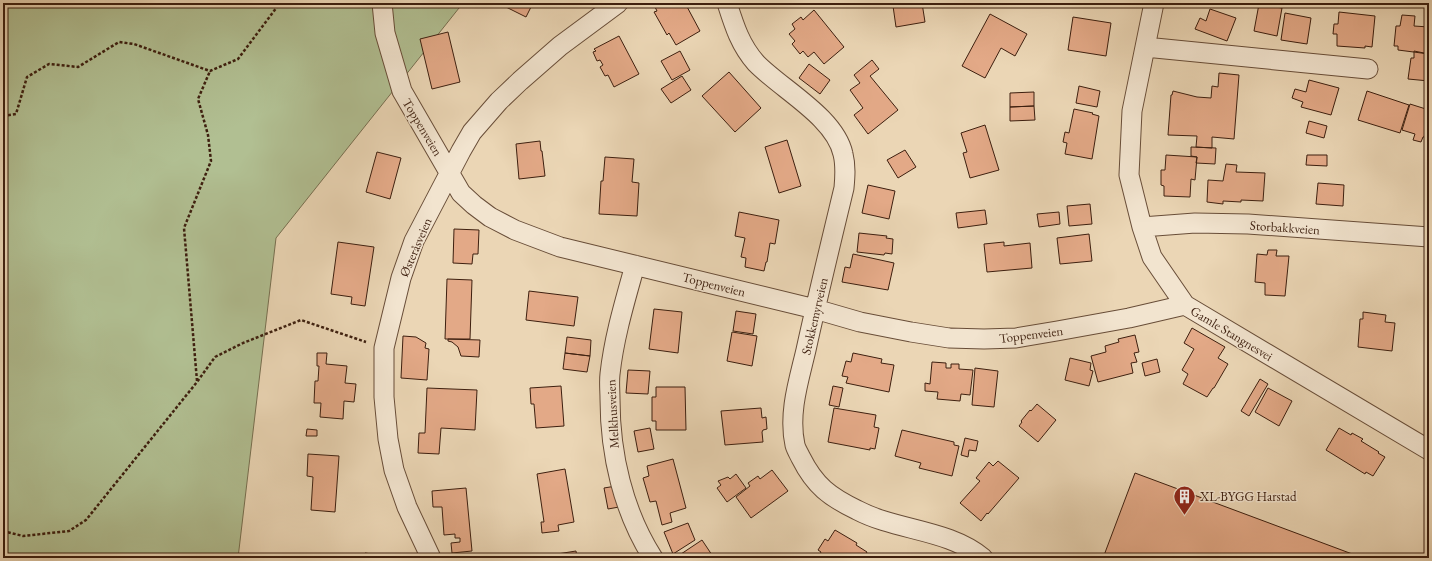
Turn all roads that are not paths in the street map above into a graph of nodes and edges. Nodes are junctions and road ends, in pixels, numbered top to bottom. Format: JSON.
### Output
{"nodes":[{"id":1,"x":382,"y":3,"type":"edge"},
{"id":2,"x":618,"y":3,"type":"edge"},
{"id":3,"x":727,"y":3,"type":"edge"},
{"id":4,"x":1154,"y":3,"type":"edge"},
{"id":5,"x":1145,"y":47,"type":"junction"},
{"id":6,"x":1368,"y":69,"type":"dead end"},
{"id":7,"x":450,"y":172,"type":"junction"},
{"id":8,"x":1142,"y":227,"type":"junction"},
{"id":9,"x":1429,"y":237,"type":"edge"},
{"id":10,"x":635,"y":265,"type":"junction"},
{"id":11,"x":1185,"y":305,"type":"junction"},
{"id":12,"x":815,"y":309,"type":"junction"},
{"id":13,"x":1429,"y":450,"type":"edge"},
{"id":14,"x":431,"y":558,"type":"edge"},
{"id":15,"x":652,"y":558,"type":"edge"},
{"id":16,"x":983,"y":558,"type":"edge"}],
"edges":[{"from":1,"to":7,"type":"street","name":"Toppenveien"},
{"from":2,"to":7,"type":"street","name":"Østeråsveien"},
{"from":3,"to":12,"type":"street","name":"Stokkemyrveien"},
{"from":4,"to":5,"type":"street","name":"Gamle Stangnesvei"},
{"from":5,"to":6,"type":"street"},
{"from":5,"to":8,"type":"street","name":"Gamle Stangnesvei"},
{"from":7,"to":10,"type":"street","name":"Toppenveien"},
{"from":7,"to":14,"type":"street","name":"Østeråsveien"},
{"from":8,"to":9,"type":"street","name":"Storbakkveien"},
{"from":8,"to":11,"type":"street","name":"Gamle Stangnesvei"},
{"from":10,"to":12,"type":"street","name":"Toppenveien"},
{"from":10,"to":15,"type":"street","name":"Melkhusveien"},
{"from":11,"to":12,"type":"street","name":"Toppenveien"},
{"from":11,"to":13,"type":"street","name":"Gamle Stangnesvei"},
{"from":12,"to":16,"type":"street","name":"Stokkemyrveien"}]}
